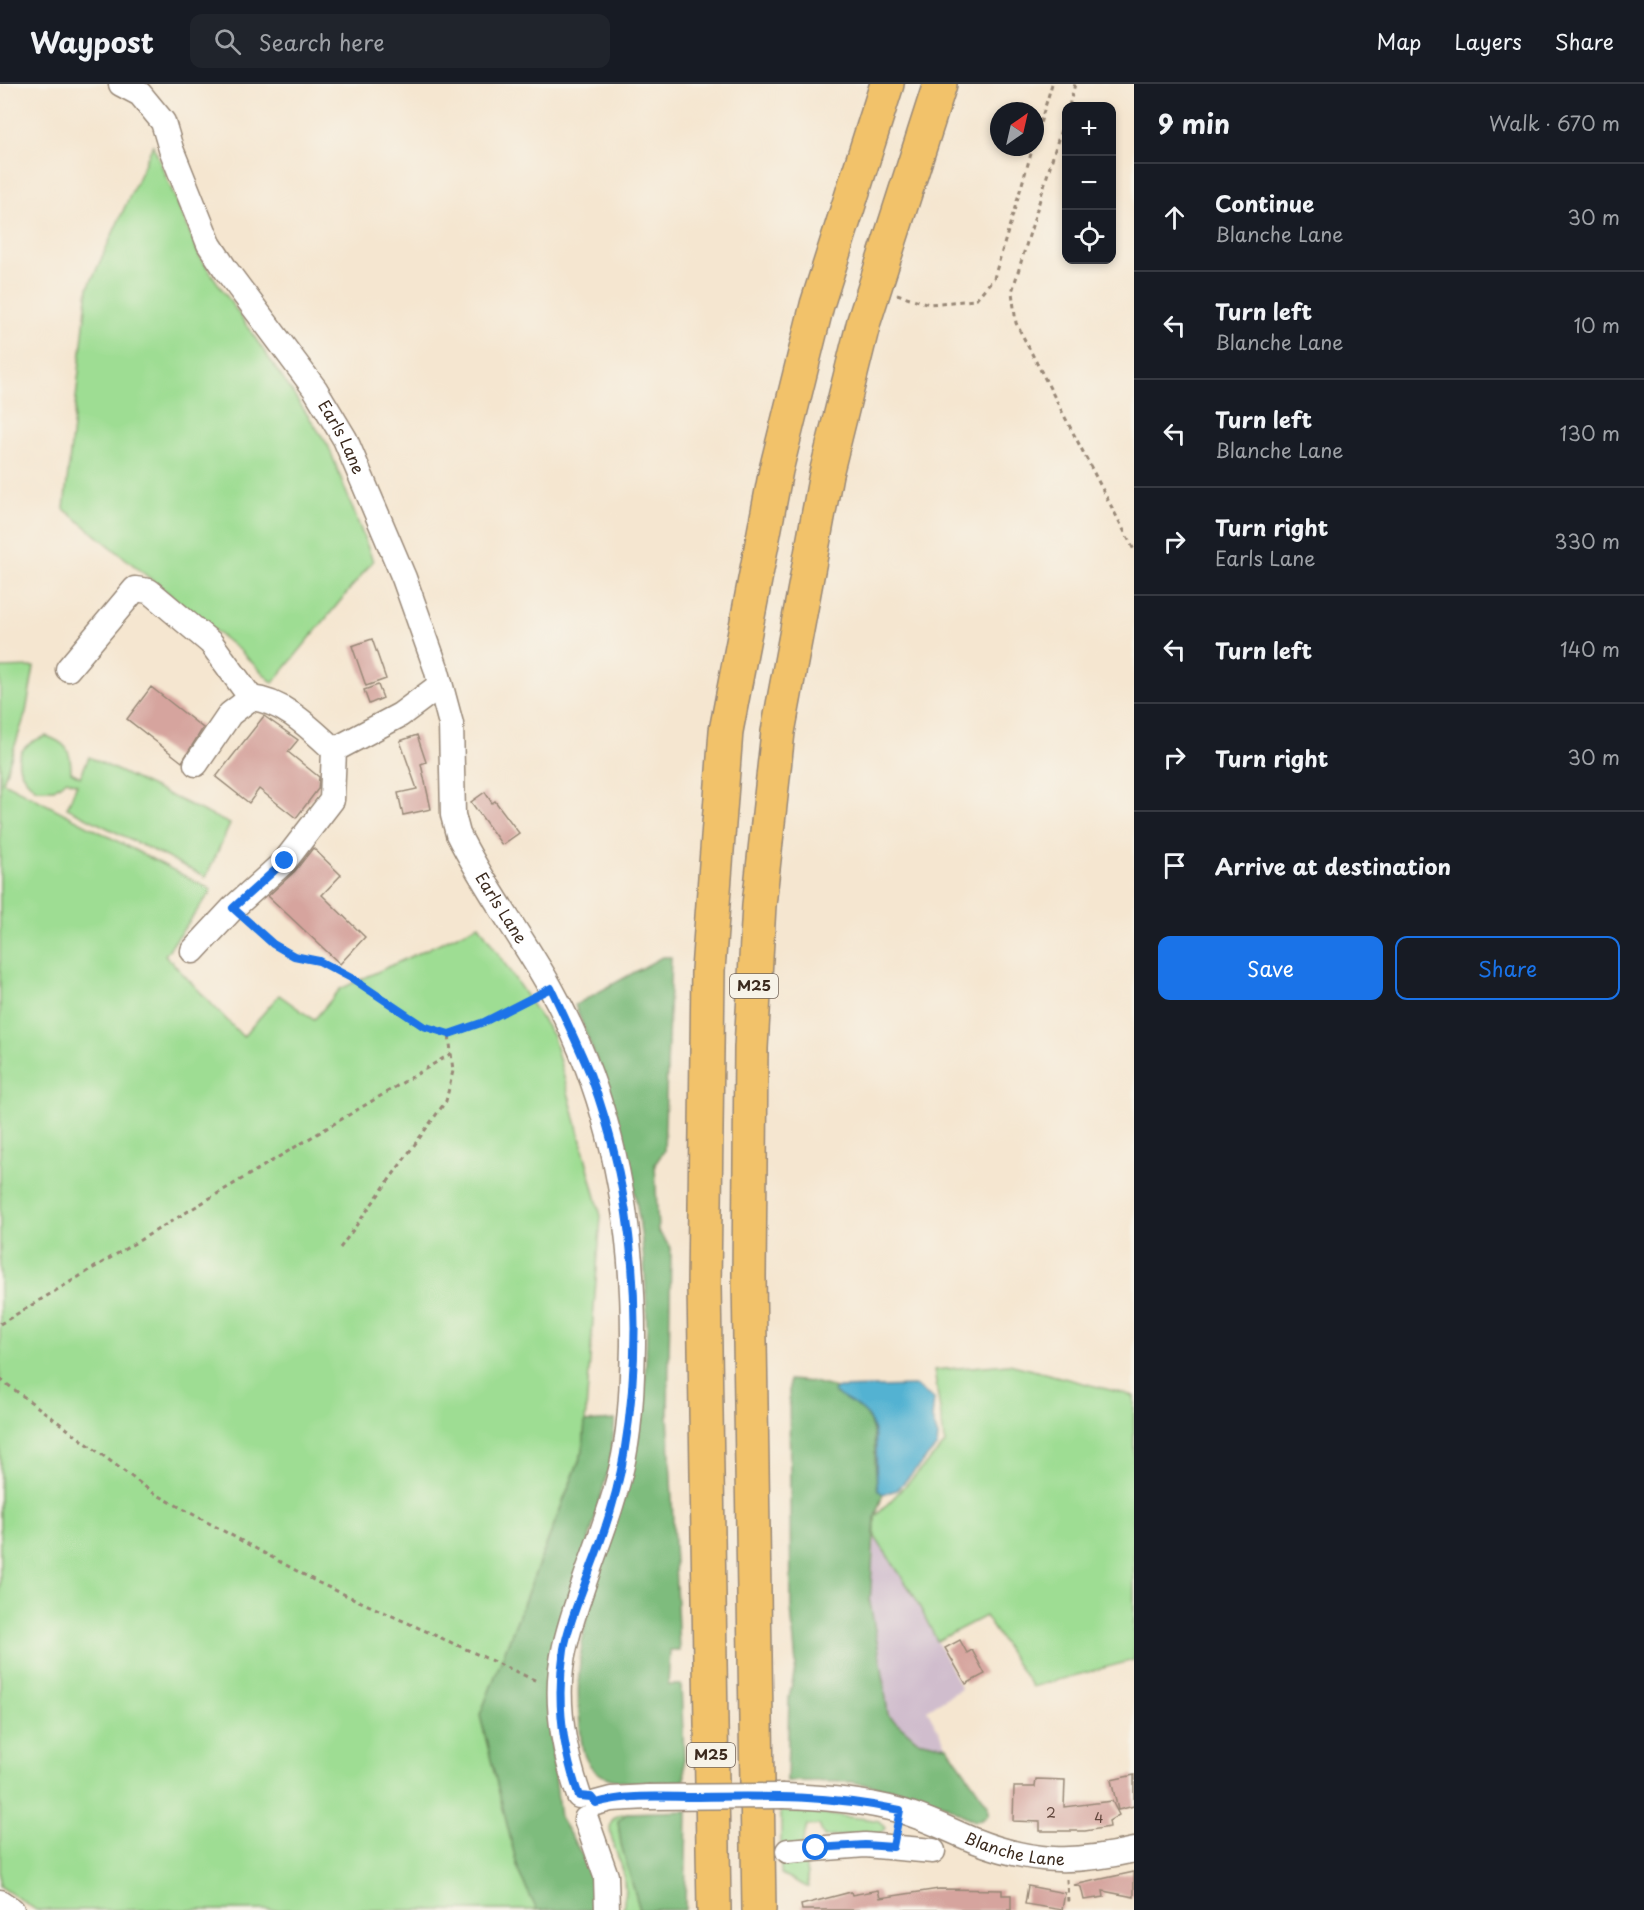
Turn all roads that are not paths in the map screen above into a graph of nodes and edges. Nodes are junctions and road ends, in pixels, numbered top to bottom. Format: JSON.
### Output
{"nodes":[{"id":1,"x":121,"y":84,"type":"edge"},
{"id":2,"x":887,"y":84,"type":"edge"},
{"id":3,"x":940,"y":84,"type":"edge"},
{"id":4,"x":68,"y":669,"type":"dead end"},
{"id":5,"x":441,"y":685,"type":"junction"},
{"id":6,"x":251,"y":698,"type":"junction"},
{"id":7,"x":334,"y":750,"type":"junction"},
{"id":8,"x":196,"y":764,"type":"dead end"},
{"id":9,"x":193,"y":951,"type":"dead end"},
{"id":10,"x":587,"y":1806,"type":"junction"},
{"id":11,"x":900,"y":1810,"type":"junction"},
{"id":12,"x":893,"y":1847,"type":"junction"},
{"id":13,"x":1134,"y":1850,"type":"edge"},
{"id":14,"x":788,"y":1851,"type":"dead end"},
{"id":15,"x":933,"y":1851,"type":"dead end"},
{"id":16,"x":0,"y":1902,"type":"edge"},
{"id":17,"x":12,"y":1910,"type":"edge"},
{"id":18,"x":607,"y":1910,"type":"edge"},
{"id":19,"x":714,"y":1910,"type":"edge"},
{"id":20,"x":759,"y":1910,"type":"edge"}],
"edges":[{"from":1,"to":5,"type":"street","name":"Earls Lane"},
{"from":2,"to":19,"type":"highway","number":"M25"},
{"from":3,"to":20,"type":"highway","number":"M25"},
{"from":4,"to":6,"type":"street"},
{"from":5,"to":7,"type":"street"},
{"from":5,"to":10,"type":"street","name":"Earls Lane"},
{"from":6,"to":7,"type":"street"},
{"from":6,"to":8,"type":"street"},
{"from":7,"to":9,"type":"street"},
{"from":10,"to":11,"type":"street","name":"Blanche Lane","bridge":true},
{"from":10,"to":18,"type":"street"},
{"from":11,"to":12,"type":"street"},
{"from":11,"to":13,"type":"street","name":"Blanche Lane"},
{"from":12,"to":14,"type":"street"},
{"from":12,"to":15,"type":"street"},
{"from":16,"to":17,"type":"street"}]}
